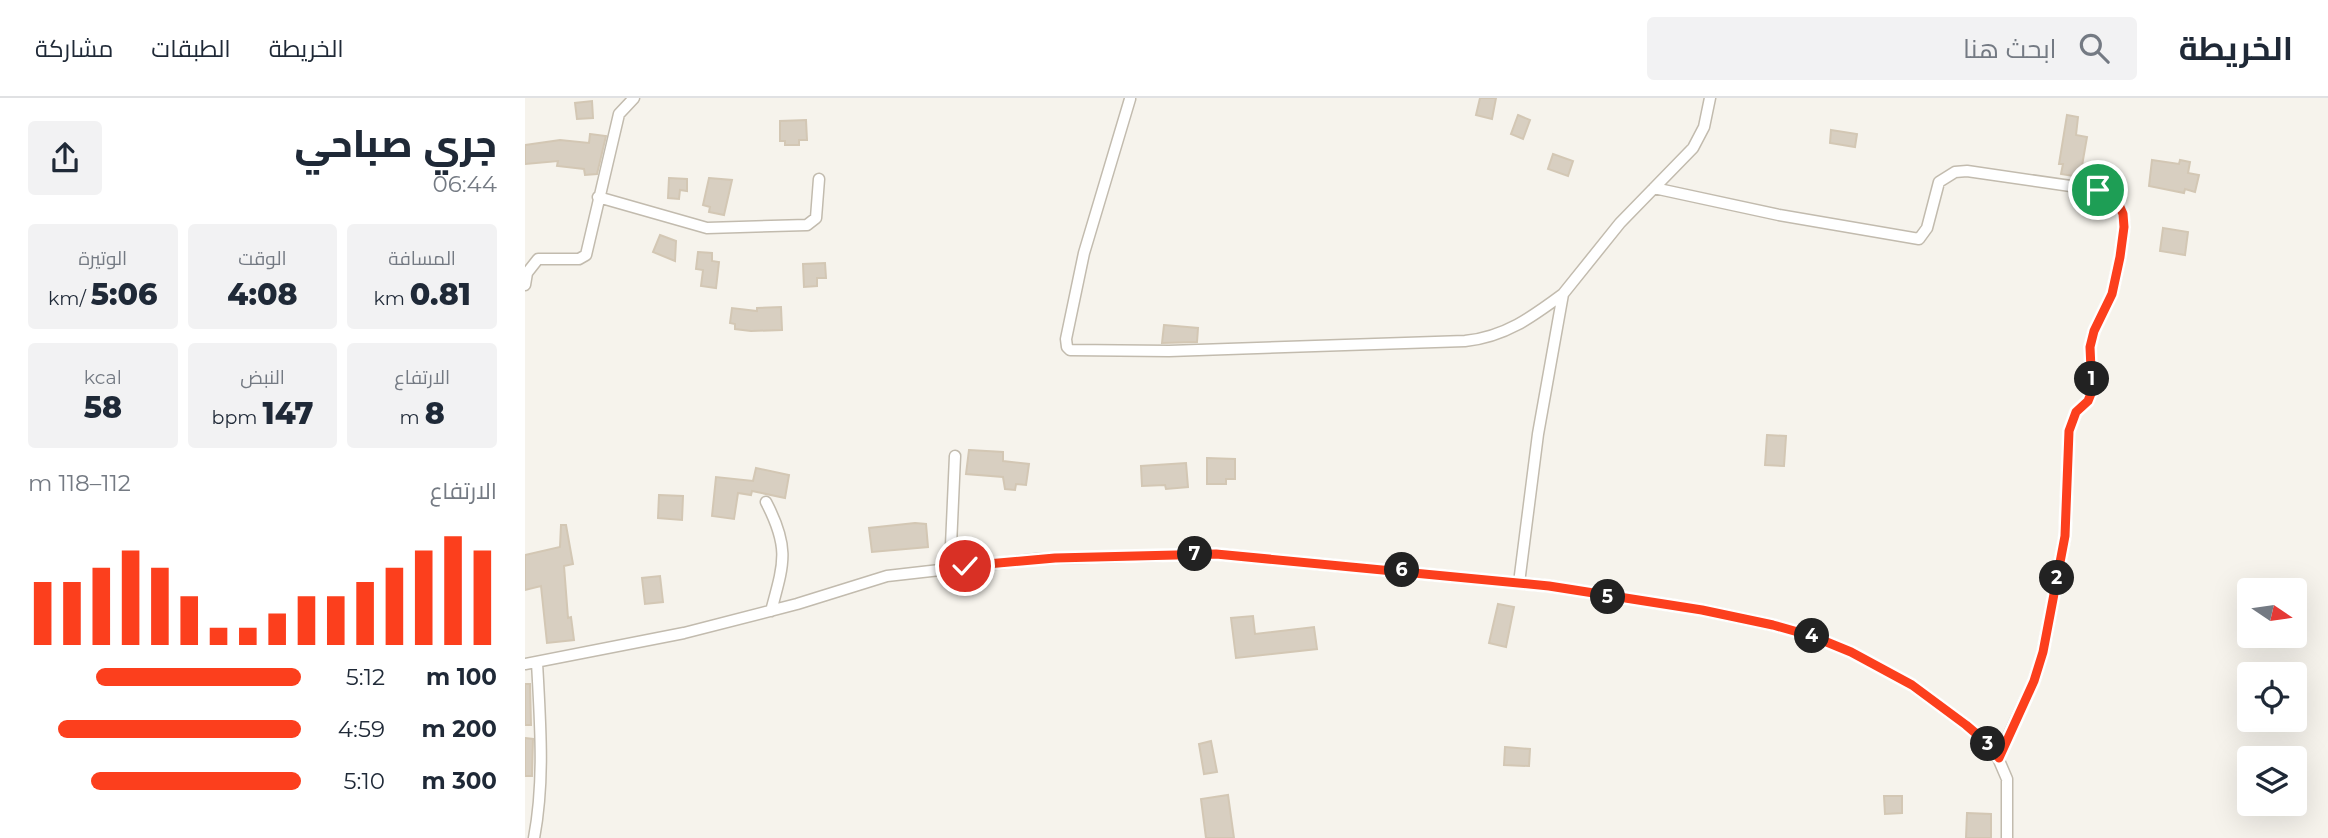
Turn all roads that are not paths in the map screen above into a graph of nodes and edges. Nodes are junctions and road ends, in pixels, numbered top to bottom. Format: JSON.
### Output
{"nodes":[{"id":1,"x":634,"y":98,"type":"edge"},
{"id":2,"x":1710,"y":98,"type":"edge"},
{"id":3,"x":1131,"y":99,"type":"edge"},
{"id":4,"x":819,"y":179,"type":"dead end"},
{"id":5,"x":1654,"y":188,"type":"junction"},
{"id":6,"x":598,"y":198,"type":"junction"},
{"id":7,"x":525,"y":285,"type":"edge"},
{"id":8,"x":1563,"y":294,"type":"junction"},
{"id":9,"x":955,"y":456,"type":"dead end"},
{"id":10,"x":766,"y":502,"type":"dead end"},
{"id":11,"x":950,"y":568,"type":"junction"},
{"id":12,"x":1519,"y":583,"type":"junction"},
{"id":13,"x":771,"y":611,"type":"junction"},
{"id":14,"x":531,"y":663,"type":"edge"},
{"id":15,"x":1999,"y":758,"type":"junction"},
{"id":16,"x":534,"y":838,"type":"edge"},
{"id":17,"x":2007,"y":838,"type":"edge"}],
"edges":[{"from":1,"to":6,"type":"street"},
{"from":2,"to":5,"type":"street"},
{"from":3,"to":8,"type":"street"},
{"from":4,"to":6,"type":"street"},
{"from":5,"to":8,"type":"street"},
{"from":5,"to":15,"type":"street"},
{"from":6,"to":7,"type":"street"},
{"from":8,"to":12,"type":"street"},
{"from":9,"to":11,"type":"street"},
{"from":10,"to":13,"type":"street"},
{"from":11,"to":12,"type":"street"},
{"from":11,"to":13,"type":"street"},
{"from":12,"to":15,"type":"street"},
{"from":13,"to":14,"type":"street"},
{"from":14,"to":16,"type":"street"},
{"from":15,"to":17,"type":"street"}]}
